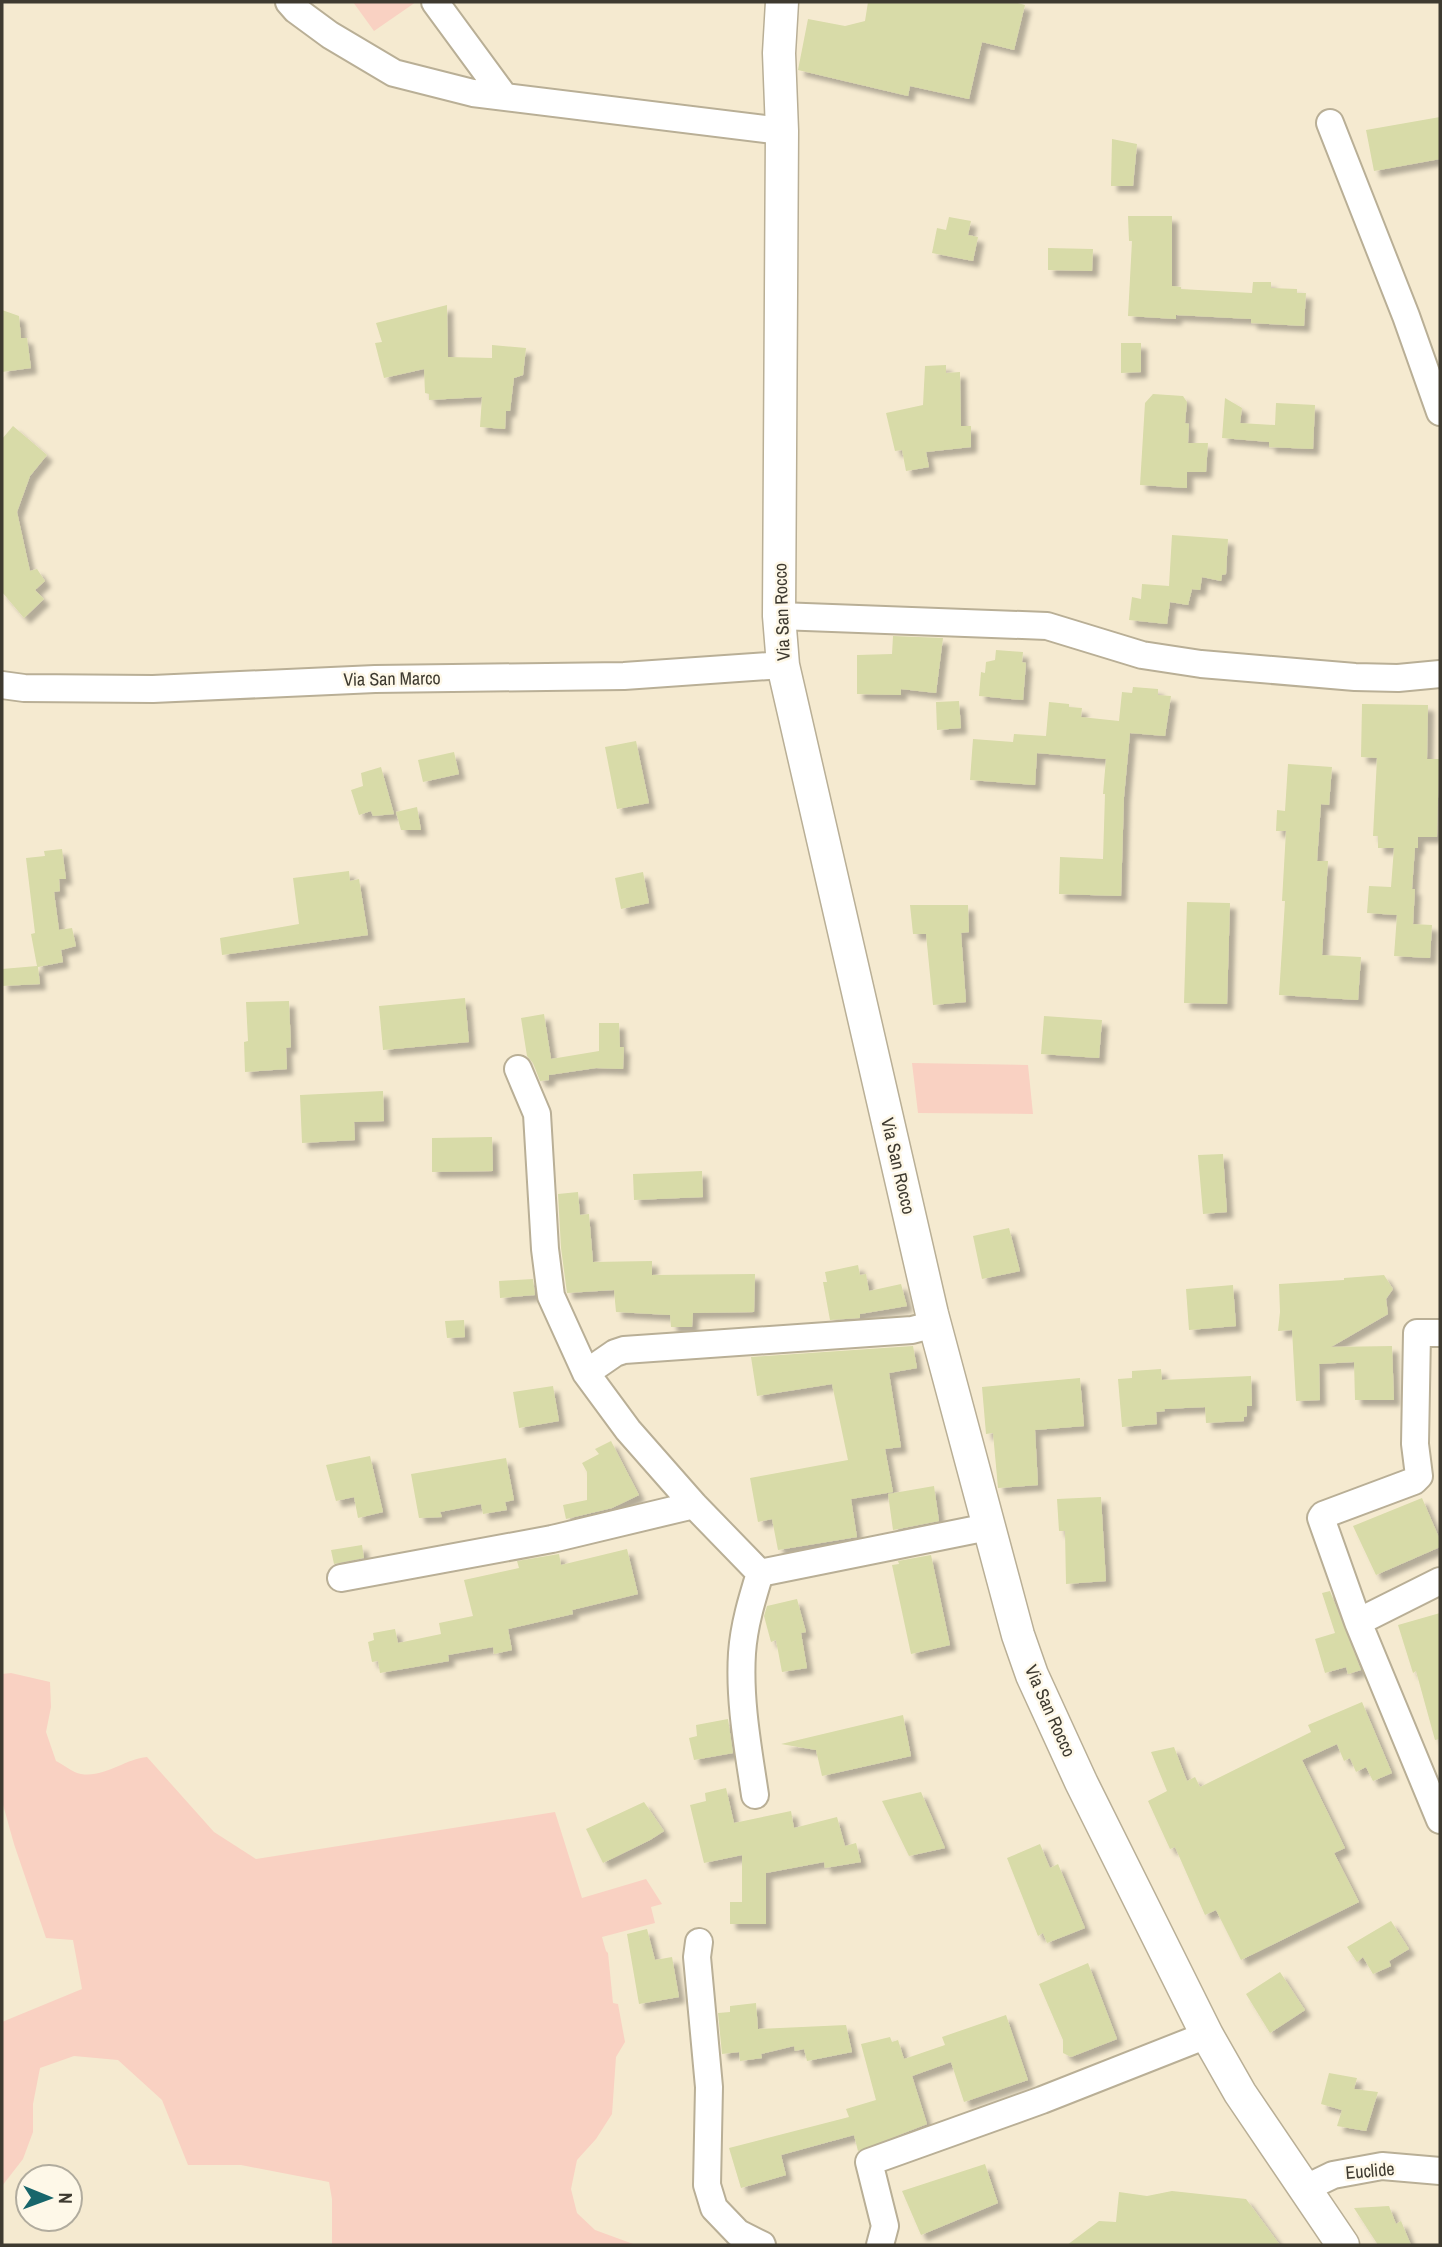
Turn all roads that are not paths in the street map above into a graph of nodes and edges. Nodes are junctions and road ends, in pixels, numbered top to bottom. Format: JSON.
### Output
{"nodes":[{"id":1,"x":289,"y":2,"type":"edge"},
{"id":2,"x":435,"y":2,"type":"edge"},
{"id":3,"x":782,"y":2,"type":"edge"},
{"id":4,"x":504,"y":96,"type":"junction"},
{"id":5,"x":1329,"y":123,"type":"dead end"},
{"id":6,"x":782,"y":131,"type":"junction"},
{"id":7,"x":1440,"y":412,"type":"edge"},
{"id":8,"x":779,"y":616,"type":"junction"},
{"id":9,"x":783,"y":665,"type":"junction"},
{"id":10,"x":1440,"y":674,"type":"edge"},
{"id":11,"x":2,"y":685,"type":"edge"},
{"id":12,"x":518,"y":1069,"type":"dead end"},
{"id":13,"x":935,"y":1324,"type":"junction"},
{"id":14,"x":1440,"y":1333,"type":"edge"},
{"id":15,"x":586,"y":1373,"type":"junction"},
{"id":16,"x":694,"y":1505,"type":"junction"},
{"id":17,"x":988,"y":1527,"type":"junction"},
{"id":18,"x":760,"y":1573,"type":"junction"},
{"id":19,"x":341,"y":1578,"type":"dead end"},
{"id":20,"x":1440,"y":1581,"type":"edge"},
{"id":21,"x":1358,"y":1622,"type":"junction"},
{"id":22,"x":755,"y":1795,"type":"dead end"},
{"id":23,"x":1438,"y":1808,"type":"edge"},
{"id":24,"x":699,"y":1942,"type":"dead end"},
{"id":25,"x":1207,"y":2035,"type":"junction"},
{"id":26,"x":1440,"y":2171,"type":"edge"},
{"id":27,"x":1304,"y":2189,"type":"junction"},
{"id":28,"x":762,"y":2245,"type":"edge"},
{"id":29,"x":880,"y":2245,"type":"edge"},
{"id":30,"x":1343,"y":2245,"type":"edge"}],
"edges":[{"from":1,"to":4,"type":"street"},
{"from":2,"to":4,"type":"street"},
{"from":3,"to":6,"type":"street","name":"Via San Rocco"},
{"from":4,"to":6,"type":"street"},
{"from":5,"to":7,"type":"street"},
{"from":6,"to":8,"type":"street","name":"Via San Rocco"},
{"from":8,"to":9,"type":"street","name":"Via San Rocco"},
{"from":8,"to":10,"type":"street"},
{"from":9,"to":11,"type":"street","name":"Via San Marco"},
{"from":9,"to":13,"type":"street","name":"Via San Rocco"},
{"from":12,"to":15,"type":"street"},
{"from":13,"to":15,"type":"street"},
{"from":13,"to":17,"type":"street","name":"Via San Rocco"},
{"from":14,"to":21,"type":"street"},
{"from":15,"to":16,"type":"street"},
{"from":16,"to":18,"type":"street"},
{"from":16,"to":19,"type":"street"},
{"from":17,"to":18,"type":"street"},
{"from":17,"to":25,"type":"street","name":"Via San Rocco"},
{"from":18,"to":22,"type":"street"},
{"from":20,"to":21,"type":"street"},
{"from":21,"to":23,"type":"street"},
{"from":24,"to":28,"type":"street"},
{"from":25,"to":27,"type":"street","name":"Via San Rocco"},
{"from":25,"to":29,"type":"street"},
{"from":26,"to":27,"type":"street","name":"Euclide"},
{"from":27,"to":30,"type":"street","name":"Via San Rocco"}]}
